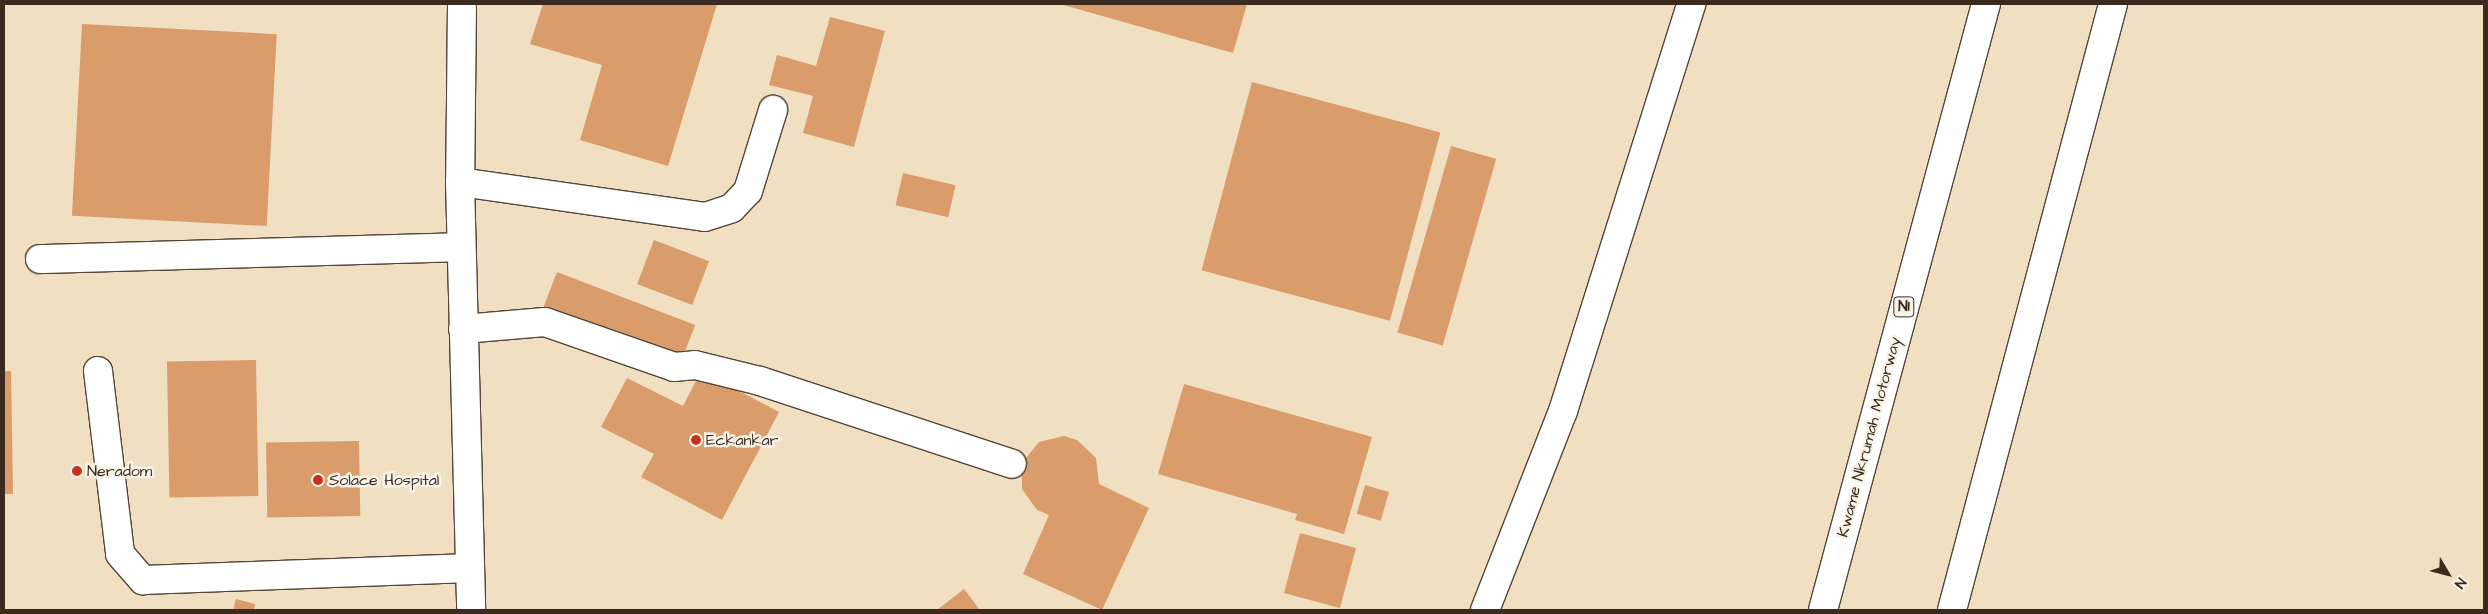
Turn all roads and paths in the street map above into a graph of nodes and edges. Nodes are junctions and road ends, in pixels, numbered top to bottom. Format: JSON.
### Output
{"nodes":[{"id":1,"x":462,"y":4,"type":"edge"},
{"id":2,"x":1691,"y":4,"type":"edge"},
{"id":3,"x":1986,"y":4,"type":"edge"},
{"id":4,"x":2113,"y":4,"type":"edge"},
{"id":5,"x":773,"y":110,"type":"dead end"},
{"id":6,"x":460,"y":182,"type":"junction"},
{"id":7,"x":461,"y":247,"type":"junction"},
{"id":8,"x":40,"y":260,"type":"dead end"},
{"id":9,"x":464,"y":329,"type":"junction"},
{"id":10,"x":98,"y":371,"type":"dead end"},
{"id":11,"x":1012,"y":464,"type":"dead end"},
{"id":12,"x":470,"y":568,"type":"junction"},
{"id":13,"x":472,"y":610,"type":"edge"},
{"id":14,"x":1485,"y":610,"type":"edge"},
{"id":15,"x":1823,"y":610,"type":"edge"},
{"id":16,"x":1952,"y":610,"type":"edge"}],
"edges":[{"from":1,"to":6,"type":"main road"},
{"from":2,"to":14,"type":"main road"},
{"from":3,"to":15,"type":"main road","name":"Kwame Nkrumah Motorway","number":"N1"},
{"from":4,"to":16,"type":"main road"},
{"from":5,"to":6,"type":"main road"},
{"from":6,"to":7,"type":"main road"},
{"from":7,"to":8,"type":"main road"},
{"from":7,"to":9,"type":"main road"},
{"from":9,"to":11,"type":"main road"},
{"from":9,"to":12,"type":"main road"},
{"from":10,"to":12,"type":"main road"},
{"from":12,"to":13,"type":"main road"}]}
